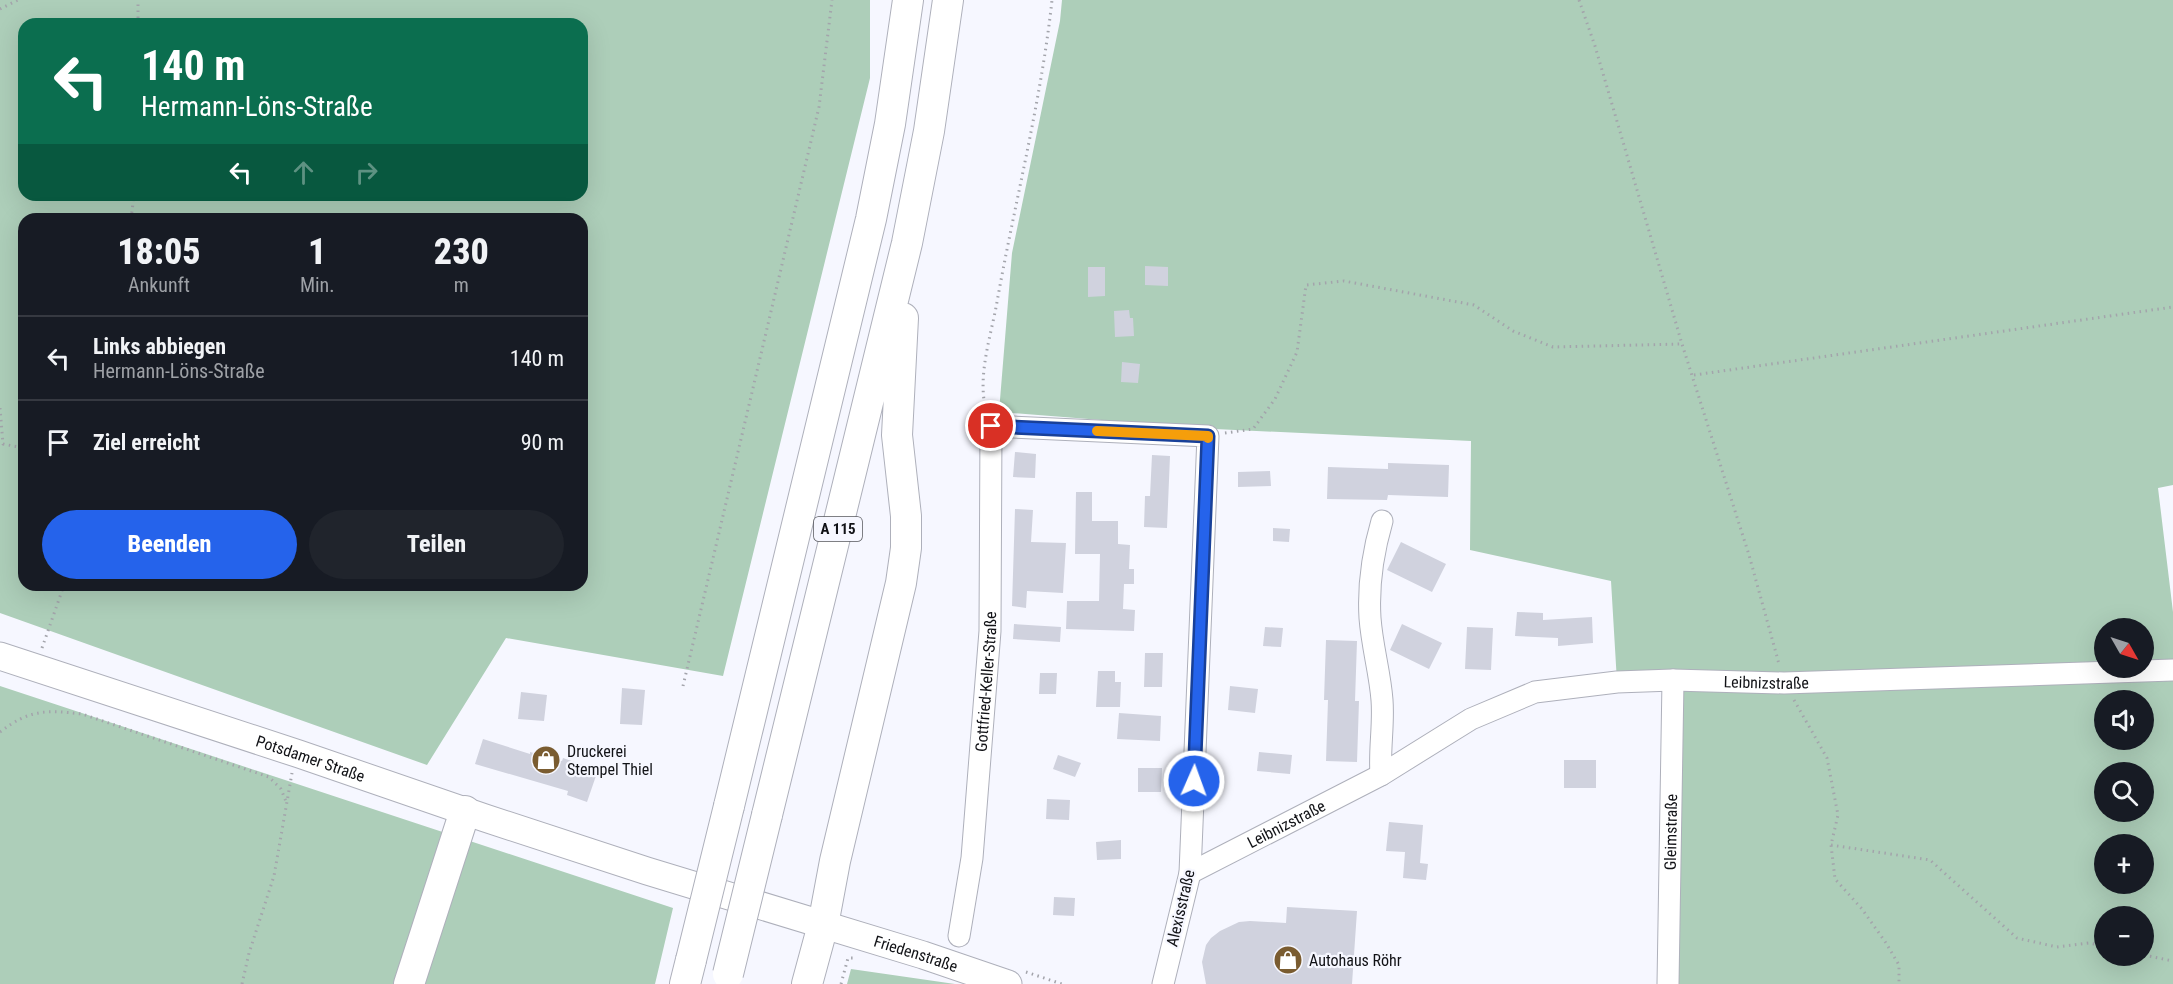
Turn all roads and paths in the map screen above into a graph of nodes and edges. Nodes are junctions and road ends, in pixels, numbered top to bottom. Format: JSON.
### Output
{"nodes":[{"id":1,"x":18,"y":0,"type":"edge"},
{"id":2,"x":138,"y":0,"type":"edge"},
{"id":3,"x":832,"y":0,"type":"edge"},
{"id":4,"x":908,"y":0,"type":"edge"},
{"id":5,"x":948,"y":0,"type":"edge"},
{"id":6,"x":1052,"y":0,"type":"edge"},
{"id":7,"x":1579,"y":0,"type":"edge"},
{"id":8,"x":0,"y":9,"type":"edge"},
{"id":9,"x":138,"y":18,"type":"edge"},
{"id":10,"x":907,"y":243,"type":"junction"},
{"id":11,"x":2173,"y":307,"type":"edge"},
{"id":12,"x":1682,"y":344,"type":"junction"},
{"id":13,"x":1693,"y":375,"type":"junction"},
{"id":14,"x":0,"y":408,"type":"edge"},
{"id":15,"x":991,"y":426,"type":"junction"},
{"id":16,"x":1208,"y":436,"type":"junction"},
{"id":17,"x":18,"y":447,"type":"edge"},
{"id":18,"x":1382,"y":521,"type":"dead end"},
{"id":19,"x":62,"y":591,"type":"edge"},
{"id":20,"x":42,"y":648,"type":"dead end"},
{"id":21,"x":0,"y":656,"type":"edge"},
{"id":22,"x":2173,"y":669,"type":"edge"},
{"id":23,"x":1673,"y":680,"type":"junction"},
{"id":24,"x":1784,"y":683,"type":"junction"},
{"id":25,"x":683,"y":686,"type":"dead end"},
{"id":26,"x":0,"y":732,"type":"edge"},
{"id":27,"x":1381,"y":775,"type":"junction"},
{"id":28,"x":289,"y":786,"type":"dead end"},
{"id":29,"x":286,"y":804,"type":"junction"},
{"id":30,"x":465,"y":811,"type":"junction"},
{"id":31,"x":1831,"y":845,"type":"junction"},
{"id":32,"x":620,"y":862,"type":"joint"},
{"id":33,"x":1190,"y":873,"type":"junction"},
{"id":34,"x":823,"y":926,"type":"junction"},
{"id":35,"x":959,"y":936,"type":"dead end"},
{"id":36,"x":2094,"y":944,"type":"edge"},
{"id":37,"x":2154,"y":957,"type":"edge"},
{"id":38,"x":864,"y":958,"type":"dead end"},
{"id":39,"x":2173,"y":961,"type":"edge"},
{"id":40,"x":688,"y":972,"type":"edge"},
{"id":41,"x":727,"y":979,"type":"edge"},
{"id":42,"x":242,"y":984,"type":"edge"},
{"id":43,"x":409,"y":984,"type":"edge"},
{"id":44,"x":807,"y":984,"type":"edge"},
{"id":45,"x":841,"y":984,"type":"edge"},
{"id":46,"x":1008,"y":984,"type":"edge"},
{"id":47,"x":1163,"y":984,"type":"edge"},
{"id":48,"x":1668,"y":984,"type":"edge"},
{"id":49,"x":1899,"y":984,"type":"edge"}],
"edges":[{"from":1,"to":8,"type":"path"},
{"from":2,"to":9,"type":"path"},
{"from":3,"to":25,"type":"path"},
{"from":4,"to":40,"type":"highway","number":"A 115","bridge":true},
{"from":5,"to":10,"type":"highway","number":"A 115"},
{"from":6,"to":15,"type":"path"},
{"from":7,"to":12,"type":"path"},
{"from":10,"to":34,"type":"highway"},
{"from":10,"to":41,"type":"highway","number":"A 115","bridge":true},
{"from":11,"to":13,"type":"path"},
{"from":12,"to":13,"type":"path"},
{"from":12,"to":16,"type":"path"},
{"from":13,"to":24,"type":"path"},
{"from":14,"to":17,"type":"path"},
{"from":15,"to":16,"type":"street"},
{"from":15,"to":35,"type":"street","name":"Gottfried-Keller-Straße"},
{"from":16,"to":33,"type":"street","name":"Alexisstraße"},
{"from":18,"to":27,"type":"street"},
{"from":19,"to":20,"type":"path"},
{"from":21,"to":30,"type":"main road","name":"Potsdamer Straße"},
{"from":22,"to":24,"type":"street","name":"Leibnizstraße"},
{"from":23,"to":24,"type":"street","name":"Leibnizstraße"},
{"from":23,"to":27,"type":"street","name":"Leibnizstraße"},
{"from":23,"to":48,"type":"street","name":"Gleimstraße"},
{"from":24,"to":31,"type":"path"},
{"from":26,"to":29,"type":"path"},
{"from":27,"to":33,"type":"street","name":"Leibnizstraße"},
{"from":28,"to":29,"type":"path"},
{"from":29,"to":42,"type":"path"},
{"from":30,"to":32,"type":"main road","name":"Potsdamer Straße"},
{"from":30,"to":43,"type":"highway"},
{"from":31,"to":36,"type":"path"},
{"from":31,"to":49,"type":"path"},
{"from":32,"to":34,"type":"main road","name":"Friedenstraße"},
{"from":33,"to":47,"type":"street","name":"Alexisstraße"},
{"from":34,"to":44,"type":"highway"},
{"from":34,"to":46,"type":"main road","name":"Friedenstraße"},
{"from":37,"to":39,"type":"path"},
{"from":38,"to":45,"type":"path"}]}
